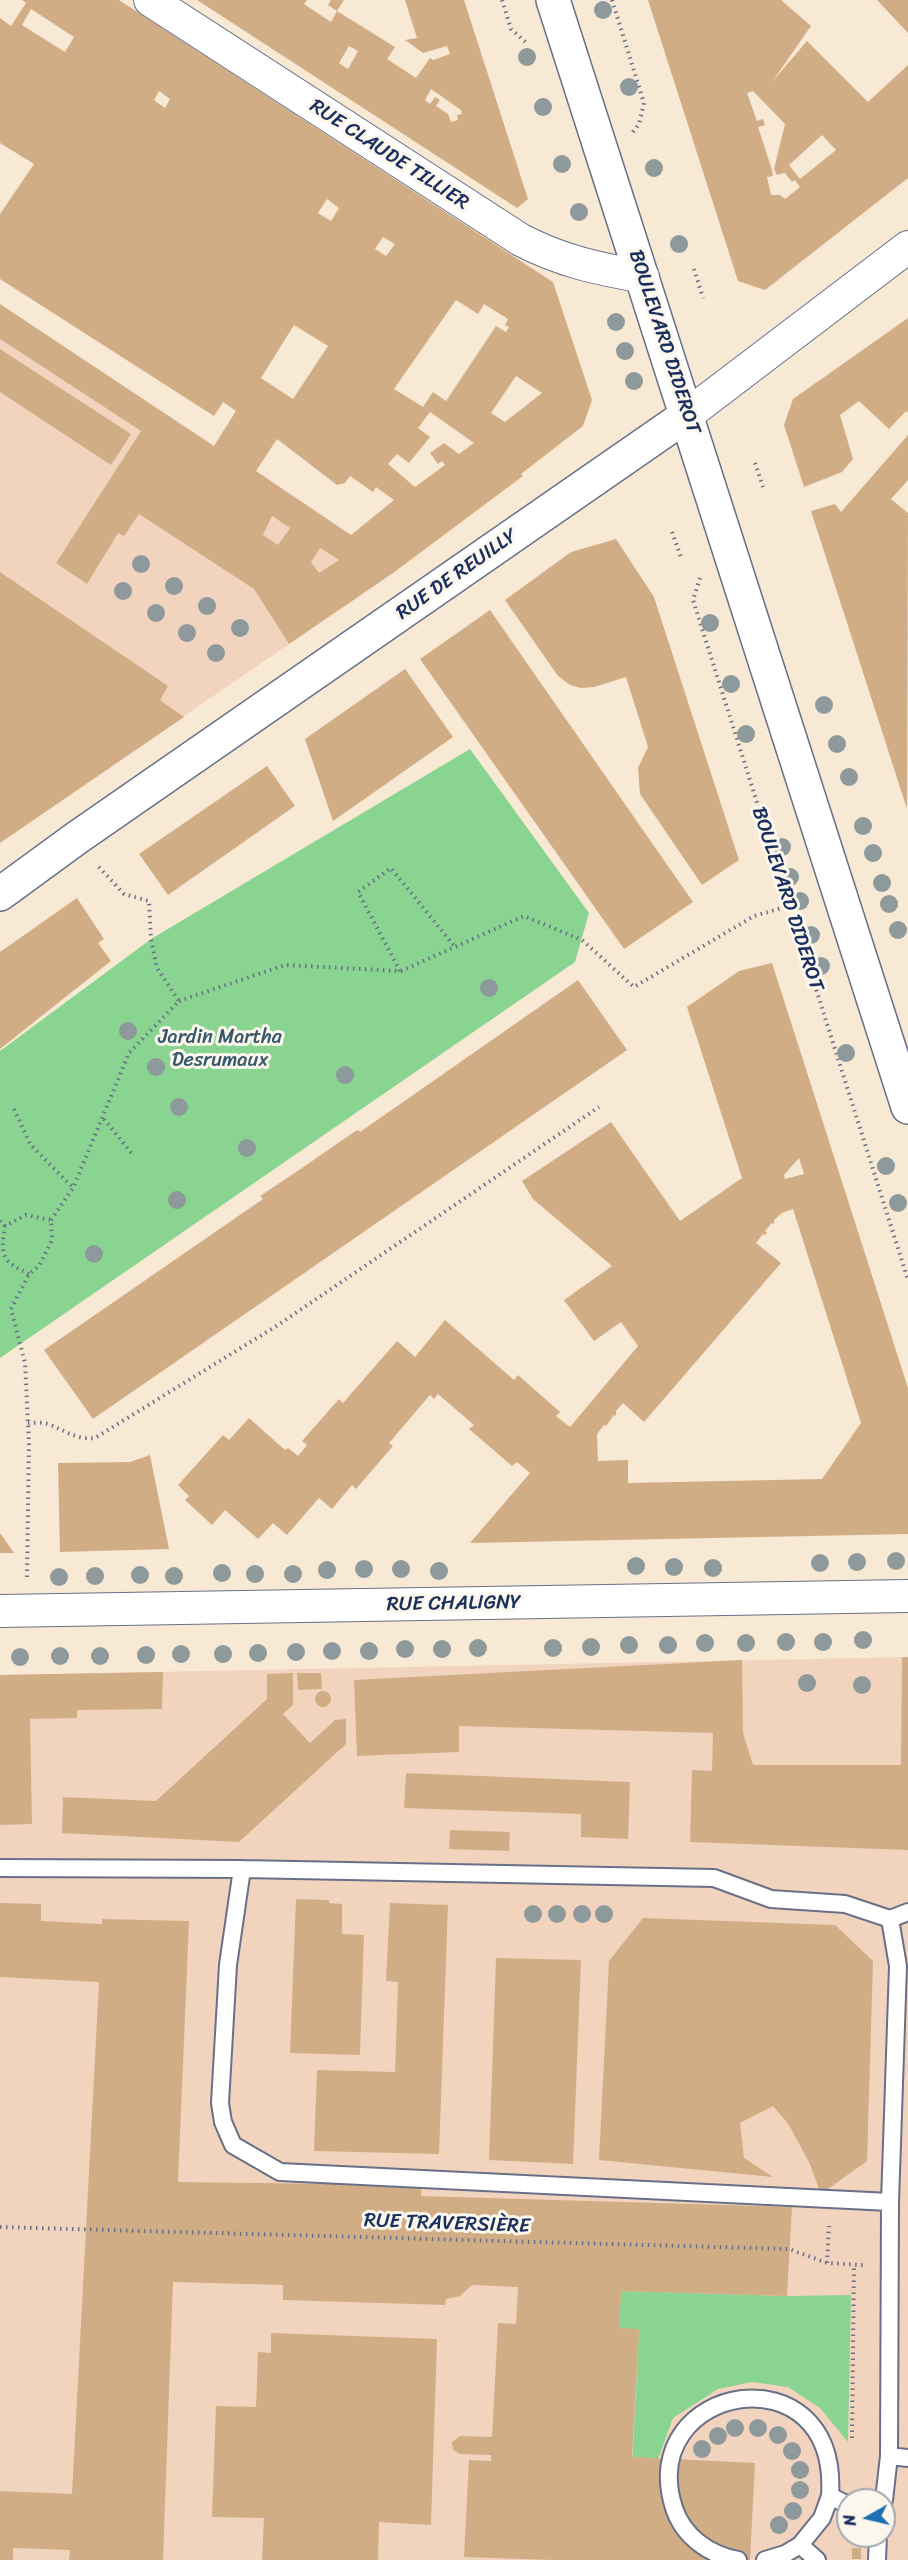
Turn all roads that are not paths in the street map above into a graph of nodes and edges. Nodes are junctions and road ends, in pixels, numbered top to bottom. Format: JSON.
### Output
{"nodes":[{"id":1,"x":150,"y":0,"type":"edge"},
{"id":2,"x":553,"y":0,"type":"edge"},
{"id":3,"x":908,"y":248,"type":"edge"},
{"id":4,"x":643,"y":277,"type":"junction"},
{"id":5,"x":687,"y":415,"type":"junction"},
{"id":6,"x":0,"y":894,"type":"edge"},
{"id":7,"x":908,"y":1106,"type":"edge"},
{"id":8,"x":908,"y":1596,"type":"edge"},
{"id":9,"x":14,"y":1611,"type":"edge"},
{"id":10,"x":0,"y":1868,"type":"edge"},
{"id":11,"x":242,"y":1869,"type":"junction"},
{"id":12,"x":908,"y":1912,"type":"edge"},
{"id":13,"x":890,"y":1919,"type":"junction"},
{"id":14,"x":890,"y":2202,"type":"junction"},
{"id":15,"x":889,"y":2456,"type":"junction"},
{"id":16,"x":908,"y":2458,"type":"edge"},
{"id":17,"x":885,"y":2488,"type":"edge"},
{"id":18,"x":830,"y":2496,"type":"junction"},
{"id":19,"x":836,"y":2499,"type":"edge"},
{"id":20,"x":800,"y":2546,"type":"junction"},
{"id":21,"x":738,"y":2560,"type":"edge"},
{"id":22,"x":765,"y":2560,"type":"edge"},
{"id":23,"x":817,"y":2560,"type":"edge"}],
"edges":[{"from":1,"to":4,"type":"street","name":"RUE CLAUDE TILLIER"},
{"from":2,"to":4,"type":"main road","name":"BOULEVARD DIDEROT"},
{"from":3,"to":5,"type":"street","name":"RUE DE REUILLY"},
{"from":4,"to":5,"type":"main road","name":"BOULEVARD DIDEROT"},
{"from":5,"to":6,"type":"main road","name":"RUE DE REUILLY"},
{"from":5,"to":7,"type":"main road","name":"BOULEVARD DIDEROT"},
{"from":8,"to":9,"type":"street","name":"RUE CHALIGNY"},
{"from":10,"to":11,"type":"lane"},
{"from":11,"to":13,"type":"lane"},
{"from":11,"to":14,"type":"lane"},
{"from":12,"to":13,"type":"lane"},
{"from":13,"to":14,"type":"lane"},
{"from":14,"to":15,"type":"lane"},
{"from":15,"to":16,"type":"lane"},
{"from":15,"to":17,"type":"lane"},
{"from":18,"to":19,"type":"lane"},
{"from":18,"to":20,"type":"lane"},
{"from":18,"to":21,"type":"lane"},
{"from":20,"to":22,"type":"lane"},
{"from":20,"to":23,"type":"lane"}]}
